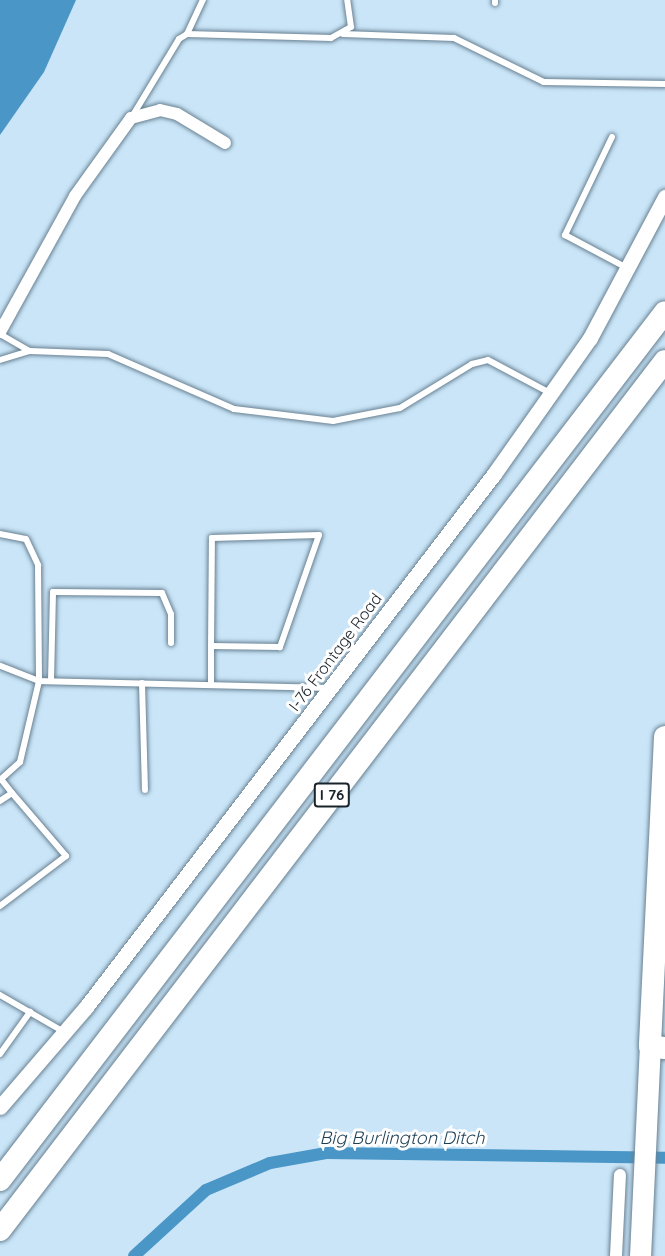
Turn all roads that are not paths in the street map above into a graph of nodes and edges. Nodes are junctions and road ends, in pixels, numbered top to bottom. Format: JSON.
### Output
{"nodes":[{"id":1,"x":202,"y":0,"type":"edge"},
{"id":2,"x":347,"y":0,"type":"edge"},
{"id":3,"x":188,"y":34,"type":"junction"},
{"id":4,"x":342,"y":34,"type":"junction"},
{"id":5,"x":665,"y":84,"type":"edge"},
{"id":6,"x":131,"y":118,"type":"junction"},
{"id":7,"x":612,"y":136,"type":"dead end"},
{"id":8,"x":225,"y":143,"type":"dead end"},
{"id":9,"x":665,"y":197,"type":"edge"},
{"id":10,"x":629,"y":270,"type":"junction"},
{"id":11,"x":665,"y":312,"type":"edge"},
{"id":12,"x":0,"y":333,"type":"edge"},
{"id":13,"x":30,"y":351,"type":"junction"},
{"id":14,"x":0,"y":360,"type":"edge"},
{"id":15,"x":665,"y":361,"type":"edge"},
{"id":16,"x":550,"y":394,"type":"junction"},
{"id":17,"x":0,"y":534,"type":"edge"},
{"id":18,"x":171,"y":643,"type":"dead end"},
{"id":19,"x":211,"y":646,"type":"junction"},
{"id":20,"x":1,"y":666,"type":"edge"},
{"id":21,"x":39,"y":681,"type":"junction"},
{"id":22,"x":51,"y":681,"type":"junction"},
{"id":23,"x":142,"y":683,"type":"junction"},
{"id":24,"x":211,"y":685,"type":"junction"},
{"id":25,"x":330,"y":688,"type":"junction"},
{"id":26,"x":665,"y":737,"type":"edge"},
{"id":27,"x":0,"y":780,"type":"edge"},
{"id":28,"x":145,"y":790,"type":"dead end"},
{"id":29,"x":12,"y":793,"type":"junction"},
{"id":30,"x":0,"y":801,"type":"edge"},
{"id":31,"x":0,"y":906,"type":"edge"},
{"id":32,"x":0,"y":995,"type":"edge"},
{"id":33,"x":30,"y":1012,"type":"junction"},
{"id":34,"x":64,"y":1033,"type":"junction"},
{"id":35,"x":657,"y":1047,"type":"edge"},
{"id":36,"x":0,"y":1054,"type":"edge"},
{"id":37,"x":0,"y":1107,"type":"edge"},
{"id":38,"x":620,"y":1175,"type":"dead end"},
{"id":39,"x":0,"y":1180,"type":"edge"},
{"id":40,"x":0,"y":1230,"type":"edge"},
{"id":41,"x":616,"y":1256,"type":"edge"},
{"id":42,"x":640,"y":1256,"type":"edge"}],
"edges":[{"from":1,"to":3,"type":"lane"},
{"from":2,"to":4,"type":"lane"},
{"from":3,"to":4,"type":"lane"},
{"from":3,"to":6,"type":"lane"},
{"from":4,"to":5,"type":"lane"},
{"from":6,"to":8,"type":"street"},
{"from":6,"to":12,"type":"street"},
{"from":7,"to":10,"type":"lane"},
{"from":9,"to":10,"type":"street","name":"I-76 Frontage Road"},
{"from":10,"to":16,"type":"street","name":"I-76 Frontage Road"},
{"from":11,"to":39,"type":"highway","number":"I 76"},
{"from":12,"to":13,"type":"lane"},
{"from":13,"to":14,"type":"lane"},
{"from":13,"to":16,"type":"lane"},
{"from":15,"to":40,"type":"highway","number":"I 76"},
{"from":16,"to":25,"type":"street","name":"I-76 Frontage Road"},
{"from":17,"to":21,"type":"lane"},
{"from":18,"to":22,"type":"lane"},
{"from":19,"to":19,"type":"lane"},
{"from":19,"to":24,"type":"lane"},
{"from":20,"to":21,"type":"lane"},
{"from":21,"to":22,"type":"lane"},
{"from":21,"to":27,"type":"lane"},
{"from":22,"to":23,"type":"lane"},
{"from":23,"to":24,"type":"lane"},
{"from":23,"to":28,"type":"lane"},
{"from":24,"to":25,"type":"lane"},
{"from":25,"to":34,"type":"street","name":"I-76 Frontage Road"},
{"from":26,"to":35,"type":"highway"},
{"from":27,"to":29,"type":"lane"},
{"from":29,"to":30,"type":"lane"},
{"from":29,"to":31,"type":"lane"},
{"from":32,"to":33,"type":"lane"},
{"from":33,"to":34,"type":"lane"},
{"from":33,"to":36,"type":"lane"},
{"from":34,"to":37,"type":"street","name":"I-76 Frontage Road"},
{"from":35,"to":42,"type":"highway"},
{"from":38,"to":41,"type":"street"}]}
